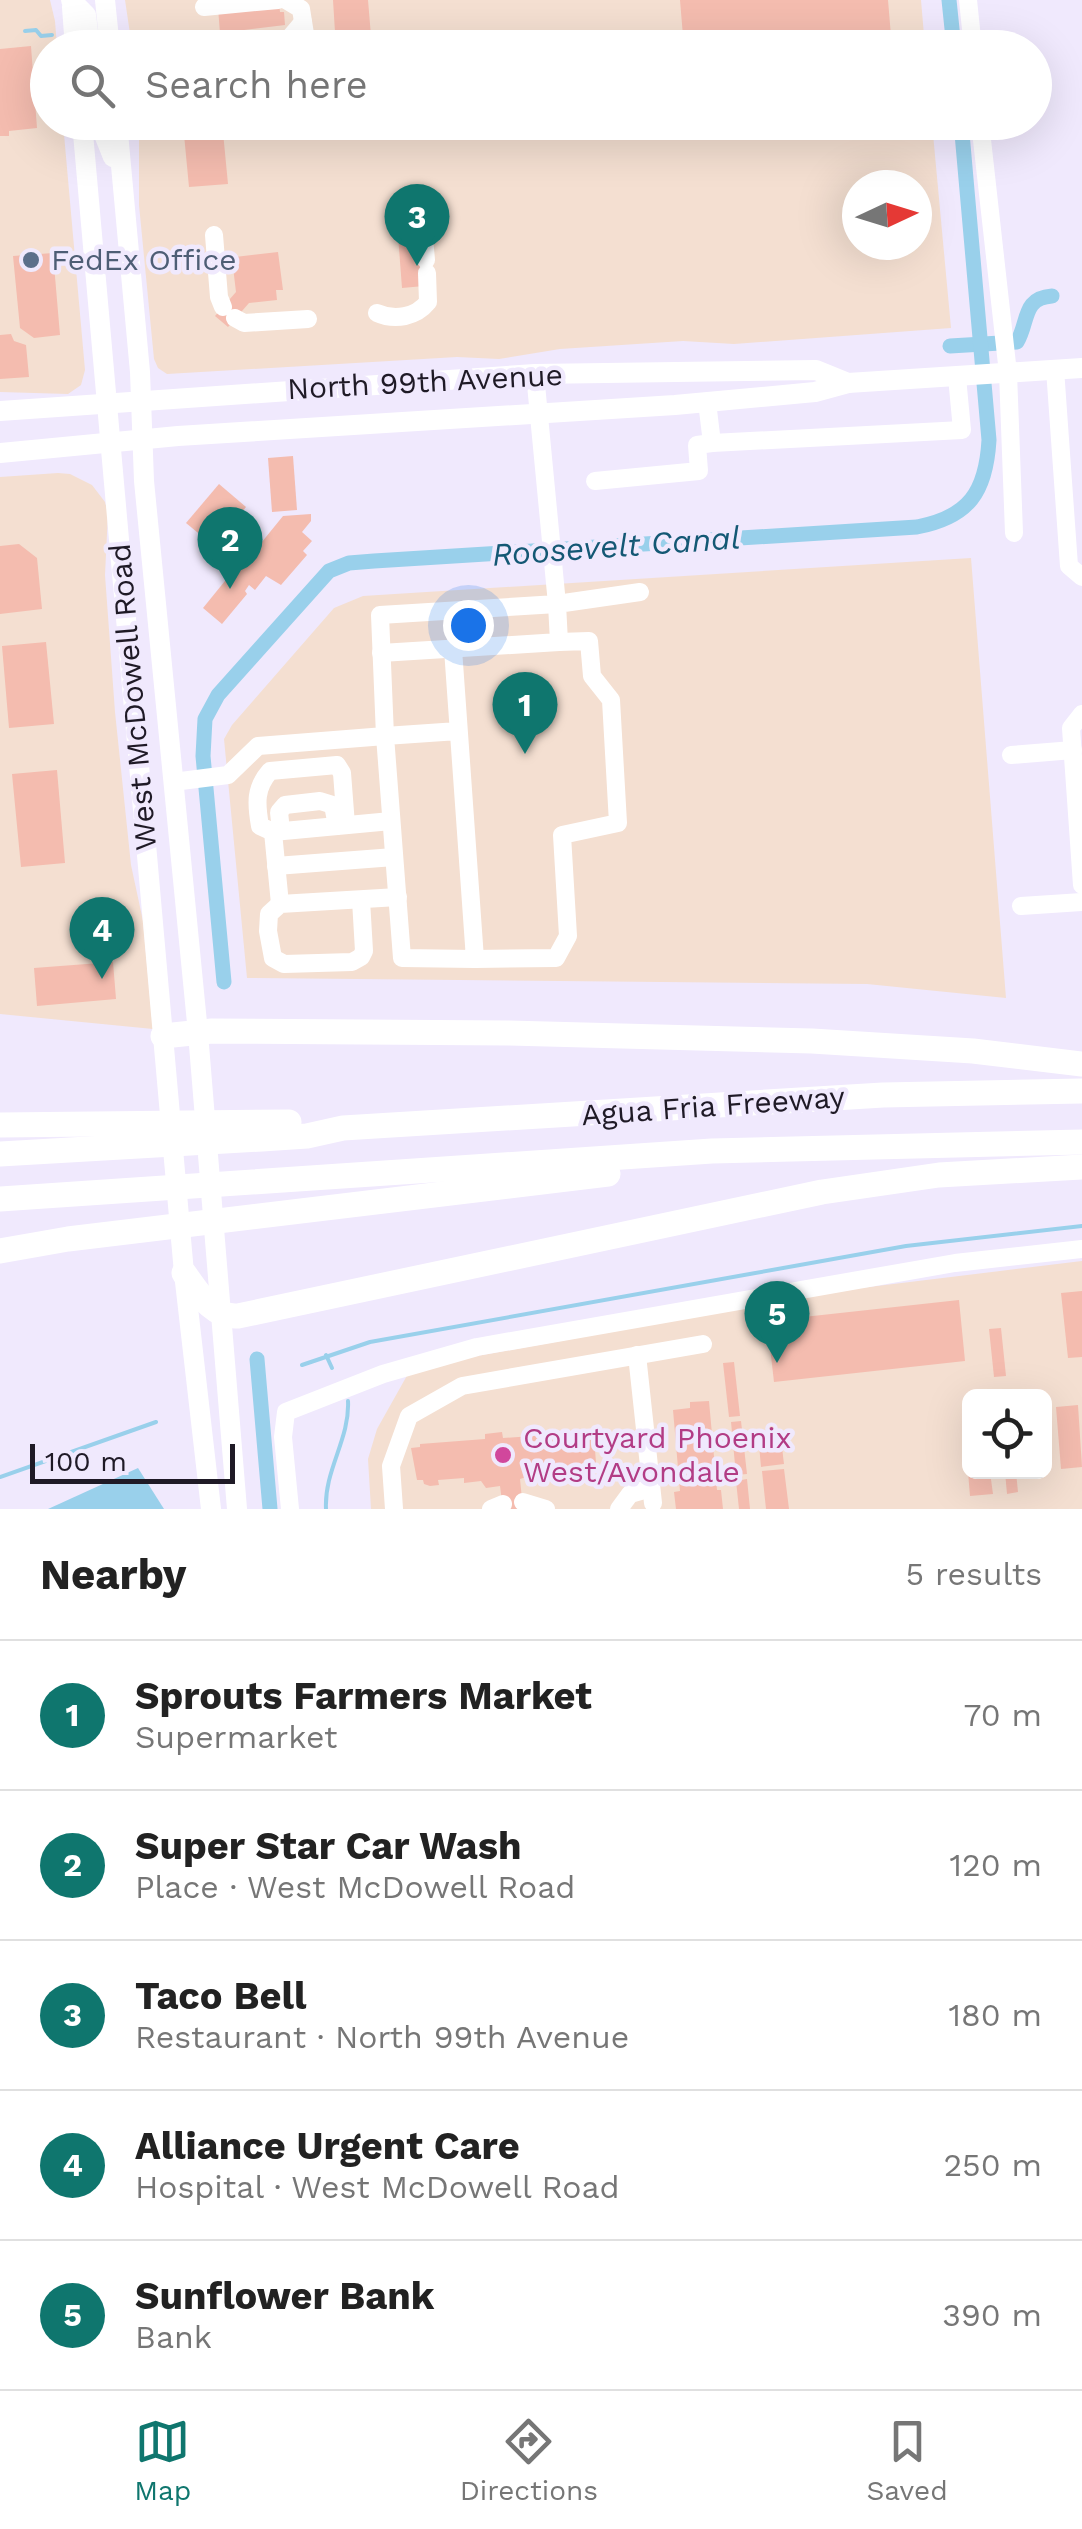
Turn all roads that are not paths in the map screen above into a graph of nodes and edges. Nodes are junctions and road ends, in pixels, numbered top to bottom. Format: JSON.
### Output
{"nodes":[{"id":1,"x":71,"y":0,"type":"edge"},
{"id":2,"x":106,"y":0,"type":"edge"},
{"id":3,"x":278,"y":0,"type":"edge"},
{"id":4,"x":286,"y":0,"type":"edge"},
{"id":5,"x":968,"y":0,"type":"edge"},
{"id":6,"x":204,"y":7,"type":"dead end"},
{"id":7,"x":303,"y":22,"type":"junction"},
{"id":8,"x":74,"y":30,"type":"edge"},
{"id":9,"x":88,"y":30,"type":"edge"},
{"id":10,"x":108,"y":30,"type":"edge"},
{"id":11,"x":296,"y":30,"type":"edge"},
{"id":12,"x":303,"y":30,"type":"edge"},
{"id":13,"x":971,"y":30,"type":"edge"},
{"id":14,"x":84,"y":140,"type":"edge"},
{"id":15,"x":106,"y":140,"type":"edge"},
{"id":16,"x":119,"y":140,"type":"edge"},
{"id":17,"x":982,"y":140,"type":"edge"},
{"id":18,"x":122,"y":178,"type":"junction"},
{"id":19,"x":406,"y":211,"type":"dead end"},
{"id":20,"x":214,"y":235,"type":"dead end"},
{"id":21,"x":377,"y":313,"type":"dead end"},
{"id":22,"x":308,"y":319,"type":"dead end"},
{"id":23,"x":1004,"y":359,"type":"junction"},
{"id":24,"x":1082,"y":368,"type":"edge"},
{"id":25,"x":1055,"y":370,"type":"junction"},
{"id":26,"x":536,"y":374,"type":"junction"},
{"id":27,"x":966,"y":376,"type":"junction"},
{"id":28,"x":848,"y":383,"type":"junction"},
{"id":29,"x":140,"y":399,"type":"junction"},
{"id":30,"x":107,"y":402,"type":"junction"},
{"id":31,"x":707,"y":402,"type":"junction"},
{"id":32,"x":0,"y":412,"type":"edge"},
{"id":33,"x":539,"y":412,"type":"junction"},
{"id":34,"x":142,"y":440,"type":"junction"},
{"id":35,"x":110,"y":442,"type":"junction"},
{"id":36,"x":712,"y":443,"type":"junction"},
{"id":37,"x":0,"y":453,"type":"edge"},
{"id":38,"x":595,"y":481,"type":"dead end"},
{"id":39,"x":1014,"y":533,"type":"dead end"},
{"id":40,"x":1082,"y":578,"type":"edge"},
{"id":41,"x":640,"y":592,"type":"dead end"},
{"id":42,"x":558,"y":604,"type":"junction"},
{"id":43,"x":559,"y":642,"type":"junction"},
{"id":44,"x":452,"y":649,"type":"junction"},
{"id":45,"x":382,"y":654,"type":"junction"},
{"id":46,"x":1081,"y":717,"type":"edge"},
{"id":47,"x":458,"y":730,"type":"junction"},
{"id":48,"x":385,"y":736,"type":"junction"},
{"id":49,"x":1073,"y":750,"type":"junction"},
{"id":50,"x":1011,"y":754,"type":"dead end"},
{"id":51,"x":173,"y":782,"type":"junction"},
{"id":52,"x":391,"y":821,"type":"junction"},
{"id":53,"x":346,"y":825,"type":"junction"},
{"id":54,"x":277,"y":832,"type":"junction"},
{"id":55,"x":394,"y":857,"type":"junction"},
{"id":56,"x":276,"y":866,"type":"junction"},
{"id":57,"x":1082,"y":885,"type":"edge"},
{"id":58,"x":398,"y":897,"type":"junction"},
{"id":59,"x":361,"y":900,"type":"junction"},
{"id":60,"x":1082,"y":902,"type":"edge"},
{"id":61,"x":280,"y":904,"type":"junction"},
{"id":62,"x":1021,"y":906,"type":"dead end"},
{"id":63,"x":475,"y":958,"type":"junction"},
{"id":64,"x":198,"y":1033,"type":"junction"},
{"id":65,"x":163,"y":1036,"type":"junction"},
{"id":66,"x":1082,"y":1064,"type":"edge"},
{"id":67,"x":1082,"y":1092,"type":"edge"},
{"id":68,"x":0,"y":1125,"type":"edge"},
{"id":69,"x":120,"y":1137,"type":"junction"},
{"id":70,"x":1082,"y":1142,"type":"edge"},
{"id":71,"x":796,"y":1151,"type":"junction"},
{"id":72,"x":0,"y":1154,"type":"edge"},
{"id":73,"x":1082,"y":1167,"type":"edge"},
{"id":74,"x":0,"y":1199,"type":"edge"},
{"id":75,"x":1082,"y":1249,"type":"edge"},
{"id":76,"x":0,"y":1251,"type":"edge"},
{"id":77,"x":184,"y":1272,"type":"junction"},
{"id":78,"x":222,"y":1315,"type":"junction"},
{"id":79,"x":703,"y":1344,"type":"dead end"},
{"id":80,"x":637,"y":1355,"type":"junction"},
{"id":81,"x":523,"y":1502,"type":"dead end"},
{"id":82,"x":211,"y":1509,"type":"edge"},
{"id":83,"x":237,"y":1509,"type":"edge"},
{"id":84,"x":290,"y":1509,"type":"edge"},
{"id":85,"x":394,"y":1509,"type":"edge"},
{"id":86,"x":546,"y":1509,"type":"edge"},
{"id":87,"x":619,"y":1509,"type":"edge"}],
"edges":[{"from":1,"to":8,"type":"main road"},
{"from":1,"to":9,"type":"main road"},
{"from":2,"to":10,"type":"main road"},
{"from":3,"to":6,"type":"lane"},
{"from":4,"to":7,"type":"lane"},
{"from":5,"to":13,"type":"lane"},
{"from":7,"to":11,"type":"lane"},
{"from":7,"to":12,"type":"lane"},
{"from":14,"to":30,"type":"main road","name":"West McDowell Road"},
{"from":15,"to":18,"type":"main road"},
{"from":16,"to":18,"type":"main road","name":"West McDowell Road"},
{"from":17,"to":23,"type":"lane"},
{"from":18,"to":29,"type":"main road","name":"West McDowell Road"},
{"from":19,"to":21,"type":"lane"},
{"from":20,"to":22,"type":"lane"},
{"from":23,"to":25,"type":"main road","name":"North 99th Avenue"},
{"from":23,"to":27,"type":"main road","name":"North 99th Avenue"},
{"from":23,"to":39,"type":"lane"},
{"from":24,"to":25,"type":"main road","name":"North 99th Avenue"},
{"from":25,"to":40,"type":"lane"},
{"from":26,"to":28,"type":"main road","name":"North 99th Avenue"},
{"from":26,"to":29,"type":"main road","name":"North 99th Avenue"},
{"from":26,"to":33,"type":"lane"},
{"from":27,"to":28,"type":"main road","name":"North 99th Avenue"},
{"from":27,"to":36,"type":"lane"},
{"from":28,"to":31,"type":"main road","name":"North 99th Avenue"},
{"from":29,"to":30,"type":"main road","name":"North 99th Avenue"},
{"from":29,"to":34,"type":"main road","name":"West McDowell Road"},
{"from":30,"to":32,"type":"main road","name":"North 99th Avenue"},
{"from":30,"to":35,"type":"main road","name":"West McDowell Road"},
{"from":31,"to":33,"type":"main road","name":"North 99th Avenue"},
{"from":31,"to":36,"type":"lane"},
{"from":33,"to":34,"type":"main road","name":"North 99th Avenue"},
{"from":33,"to":42,"type":"lane"},
{"from":34,"to":35,"type":"main road","name":"North 99th Avenue"},
{"from":34,"to":51,"type":"main road","name":"West McDowell Road"},
{"from":35,"to":37,"type":"main road","name":"North 99th Avenue"},
{"from":35,"to":65,"type":"main road","name":"West McDowell Road"},
{"from":36,"to":38,"type":"lane"},
{"from":41,"to":42,"type":"lane"},
{"from":42,"to":43,"type":"lane"},
{"from":42,"to":45,"type":"lane"},
{"from":43,"to":44,"type":"lane"},
{"from":43,"to":63,"type":"lane"},
{"from":44,"to":45,"type":"lane"},
{"from":44,"to":47,"type":"lane"},
{"from":45,"to":48,"type":"lane"},
{"from":46,"to":49,"type":"lane"},
{"from":47,"to":48,"type":"lane"},
{"from":47,"to":63,"type":"lane"},
{"from":48,"to":51,"type":"lane"},
{"from":48,"to":52,"type":"lane"},
{"from":49,"to":50,"type":"lane"},
{"from":49,"to":57,"type":"lane"},
{"from":51,"to":64,"type":"main road","name":"West McDowell Road"},
{"from":52,"to":53,"type":"lane"},
{"from":52,"to":55,"type":"lane"},
{"from":53,"to":54,"type":"lane"},
{"from":53,"to":54,"type":"lane"},
{"from":53,"to":54,"type":"lane"},
{"from":54,"to":56,"type":"lane"},
{"from":55,"to":56,"type":"lane"},
{"from":55,"to":58,"type":"lane"},
{"from":56,"to":61,"type":"lane"},
{"from":58,"to":59,"type":"lane"},
{"from":58,"to":63,"type":"lane"},
{"from":59,"to":61,"type":"lane"},
{"from":59,"to":61,"type":"lane"},
{"from":60,"to":62,"type":"lane"},
{"from":64,"to":65,"type":"highway"},
{"from":64,"to":66,"type":"highway"},
{"from":64,"to":78,"type":"main road","name":"West McDowell Road"},
{"from":65,"to":77,"type":"main road","name":"West McDowell Road"},
{"from":67,"to":69,"type":"highway","name":"Agua Fria Freeway"},
{"from":68,"to":69,"type":"highway"},
{"from":69,"to":72,"type":"highway"},
{"from":70,"to":71,"type":"highway","name":"Agua Fria Freeway"},
{"from":71,"to":74,"type":"highway"},
{"from":71,"to":76,"type":"highway"},
{"from":73,"to":78,"type":"highway"},
{"from":75,"to":84,"type":"lane"},
{"from":77,"to":78,"type":"highway"},
{"from":77,"to":82,"type":"main road","name":"West McDowell Road"},
{"from":78,"to":83,"type":"main road","name":"West McDowell Road"},
{"from":79,"to":80,"type":"lane"},
{"from":80,"to":85,"type":"lane"},
{"from":80,"to":87,"type":"lane"},
{"from":81,"to":86,"type":"lane"}]}
